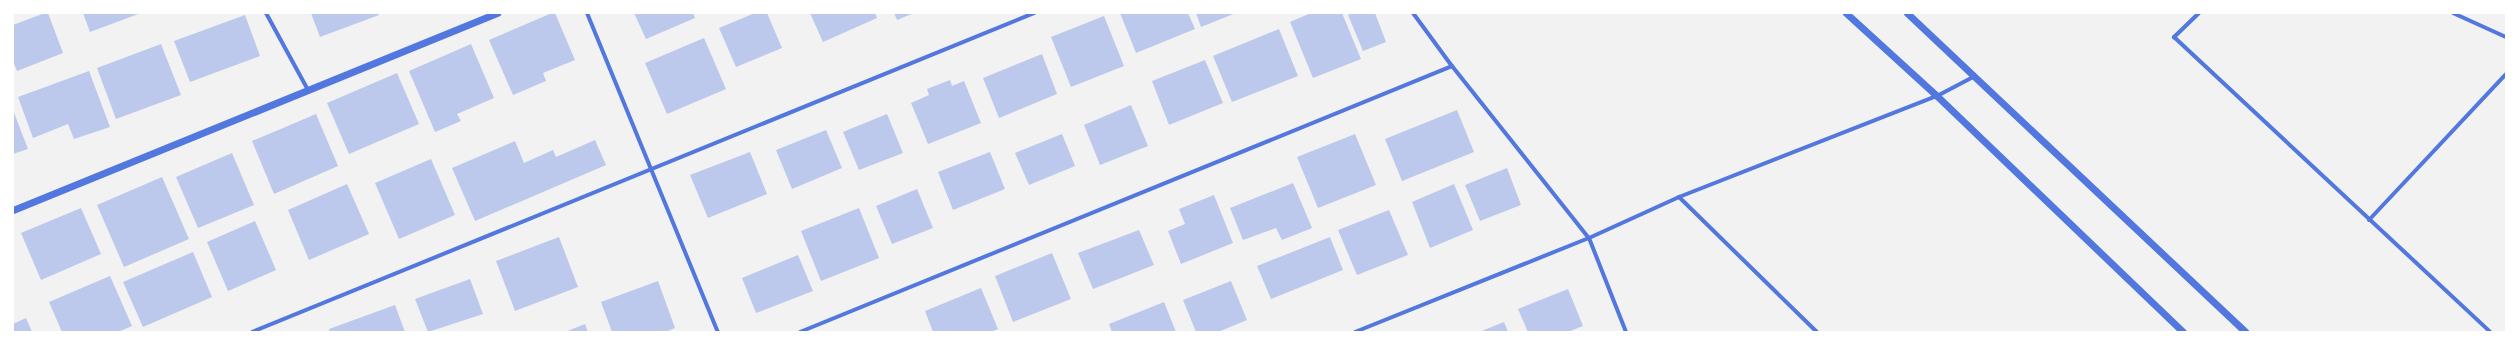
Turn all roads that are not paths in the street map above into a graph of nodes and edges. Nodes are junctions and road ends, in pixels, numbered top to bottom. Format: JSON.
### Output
{"nodes":[{"id":1,"x":266,"y":13,"type":"edge"},
{"id":2,"x":498,"y":13,"type":"edge"},
{"id":3,"x":587,"y":13,"type":"edge"},
{"id":4,"x":1034,"y":13,"type":"edge"},
{"id":5,"x":1413,"y":13,"type":"edge"},
{"id":6,"x":1846,"y":13,"type":"edge"},
{"id":7,"x":1907,"y":13,"type":"edge"},
{"id":8,"x":2200,"y":13,"type":"edge"},
{"id":9,"x":2453,"y":13,"type":"edge"},
{"id":10,"x":2506,"y":37,"type":"edge"},
{"id":11,"x":1452,"y":66,"type":"junction"},
{"id":12,"x":2506,"y":74,"type":"edge"},
{"id":13,"x":1975,"y":76,"type":"junction"},
{"id":14,"x":308,"y":90,"type":"junction"},
{"id":15,"x":1937,"y":96,"type":"junction"},
{"id":16,"x":651,"y":170,"type":"junction"},
{"id":17,"x":1679,"y":197,"type":"junction"},
{"id":18,"x":13,"y":210,"type":"edge"},
{"id":19,"x":2369,"y":220,"type":"junction"},
{"id":20,"x":1589,"y":238,"type":"junction"},
{"id":21,"x":252,"y":332,"type":"edge"},
{"id":22,"x":718,"y":332,"type":"edge"},
{"id":23,"x":800,"y":332,"type":"edge"},
{"id":24,"x":1355,"y":332,"type":"edge"},
{"id":25,"x":1626,"y":332,"type":"edge"},
{"id":26,"x":1817,"y":332,"type":"edge"},
{"id":27,"x":2183,"y":332,"type":"edge"},
{"id":28,"x":2246,"y":332,"type":"edge"},
{"id":29,"x":2490,"y":332,"type":"edge"}],
"edges":[{"from":1,"to":14,"type":"street"},
{"from":2,"to":14,"type":"street"},
{"from":3,"to":16,"type":"street"},
{"from":4,"to":16,"type":"street"},
{"from":5,"to":11,"type":"street"},
{"from":6,"to":15,"type":"street"},
{"from":7,"to":13,"type":"street"},
{"from":8,"to":19,"type":"street"},
{"from":9,"to":10,"type":"street"},
{"from":11,"to":20,"type":"street"},
{"from":11,"to":23,"type":"street"},
{"from":12,"to":19,"type":"street"},
{"from":13,"to":15,"type":"street"},
{"from":13,"to":28,"type":"street"},
{"from":14,"to":18,"type":"street"},
{"from":15,"to":17,"type":"street"},
{"from":15,"to":27,"type":"street"},
{"from":16,"to":21,"type":"street"},
{"from":16,"to":22,"type":"street"},
{"from":17,"to":20,"type":"street"},
{"from":17,"to":26,"type":"street"},
{"from":19,"to":29,"type":"street"},
{"from":20,"to":24,"type":"street"},
{"from":20,"to":25,"type":"street"}]}
